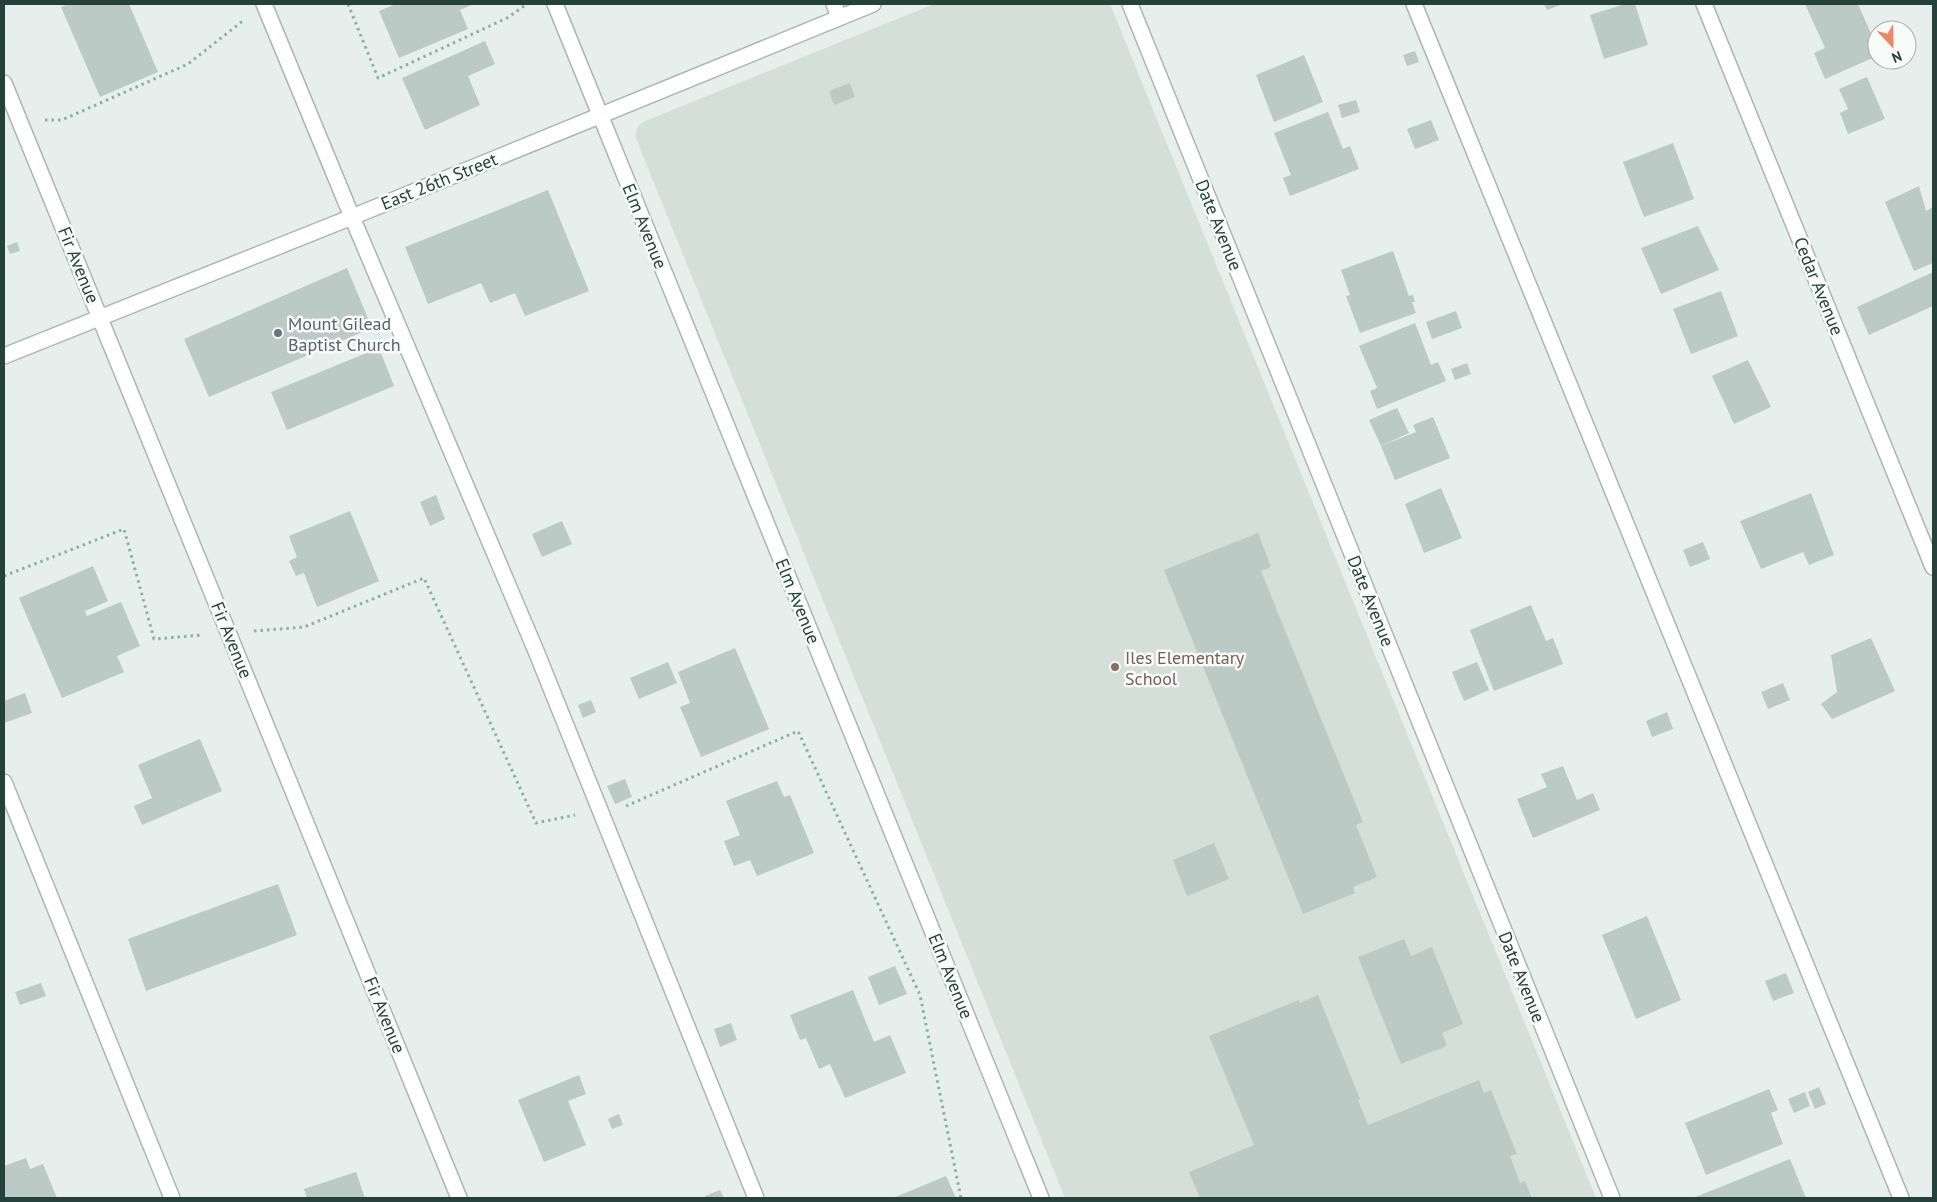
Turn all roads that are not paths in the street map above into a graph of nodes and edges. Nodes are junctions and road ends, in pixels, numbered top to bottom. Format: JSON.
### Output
{"nodes":[{"id":1,"x":264,"y":4,"type":"edge"},
{"id":2,"x":555,"y":4,"type":"edge"},
{"id":3,"x":873,"y":4,"type":"edge"},
{"id":4,"x":1130,"y":4,"type":"edge"},
{"id":5,"x":1414,"y":4,"type":"edge"},
{"id":6,"x":1704,"y":4,"type":"edge"},
{"id":7,"x":837,"y":10,"type":"edge"},
{"id":8,"x":4,"y":83,"type":"edge"},
{"id":9,"x":600,"y":114,"type":"junction"},
{"id":10,"x":352,"y":217,"type":"junction"},
{"id":11,"x":100,"y":317,"type":"junction"},
{"id":12,"x":4,"y":356,"type":"edge"},
{"id":13,"x":1933,"y":567,"type":"edge"},
{"id":14,"x":4,"y":782,"type":"edge"},
{"id":15,"x":172,"y":1198,"type":"edge"},
{"id":16,"x":459,"y":1198,"type":"edge"},
{"id":17,"x":756,"y":1198,"type":"edge"},
{"id":18,"x":1041,"y":1198,"type":"edge"},
{"id":19,"x":1612,"y":1198,"type":"edge"},
{"id":20,"x":1901,"y":1198,"type":"edge"}],
"edges":[{"from":1,"to":10,"type":"street"},
{"from":2,"to":9,"type":"street","name":"Elm Avenue"},
{"from":3,"to":7,"type":"street","name":"East 26th Street"},
{"from":4,"to":19,"type":"street","name":"Date Avenue"},
{"from":5,"to":20,"type":"street"},
{"from":6,"to":13,"type":"street","name":"Cedar Avenue"},
{"from":7,"to":9,"type":"street","name":"East 26th Street"},
{"from":8,"to":11,"type":"street","name":"Fir Avenue"},
{"from":9,"to":10,"type":"street","name":"East 26th Street"},
{"from":9,"to":18,"type":"street","name":"Elm Avenue"},
{"from":10,"to":11,"type":"street","name":"East 26th Street"},
{"from":10,"to":17,"type":"street"},
{"from":11,"to":12,"type":"street","name":"East 26th Street"},
{"from":11,"to":16,"type":"street","name":"Fir Avenue"},
{"from":14,"to":15,"type":"street"}]}
